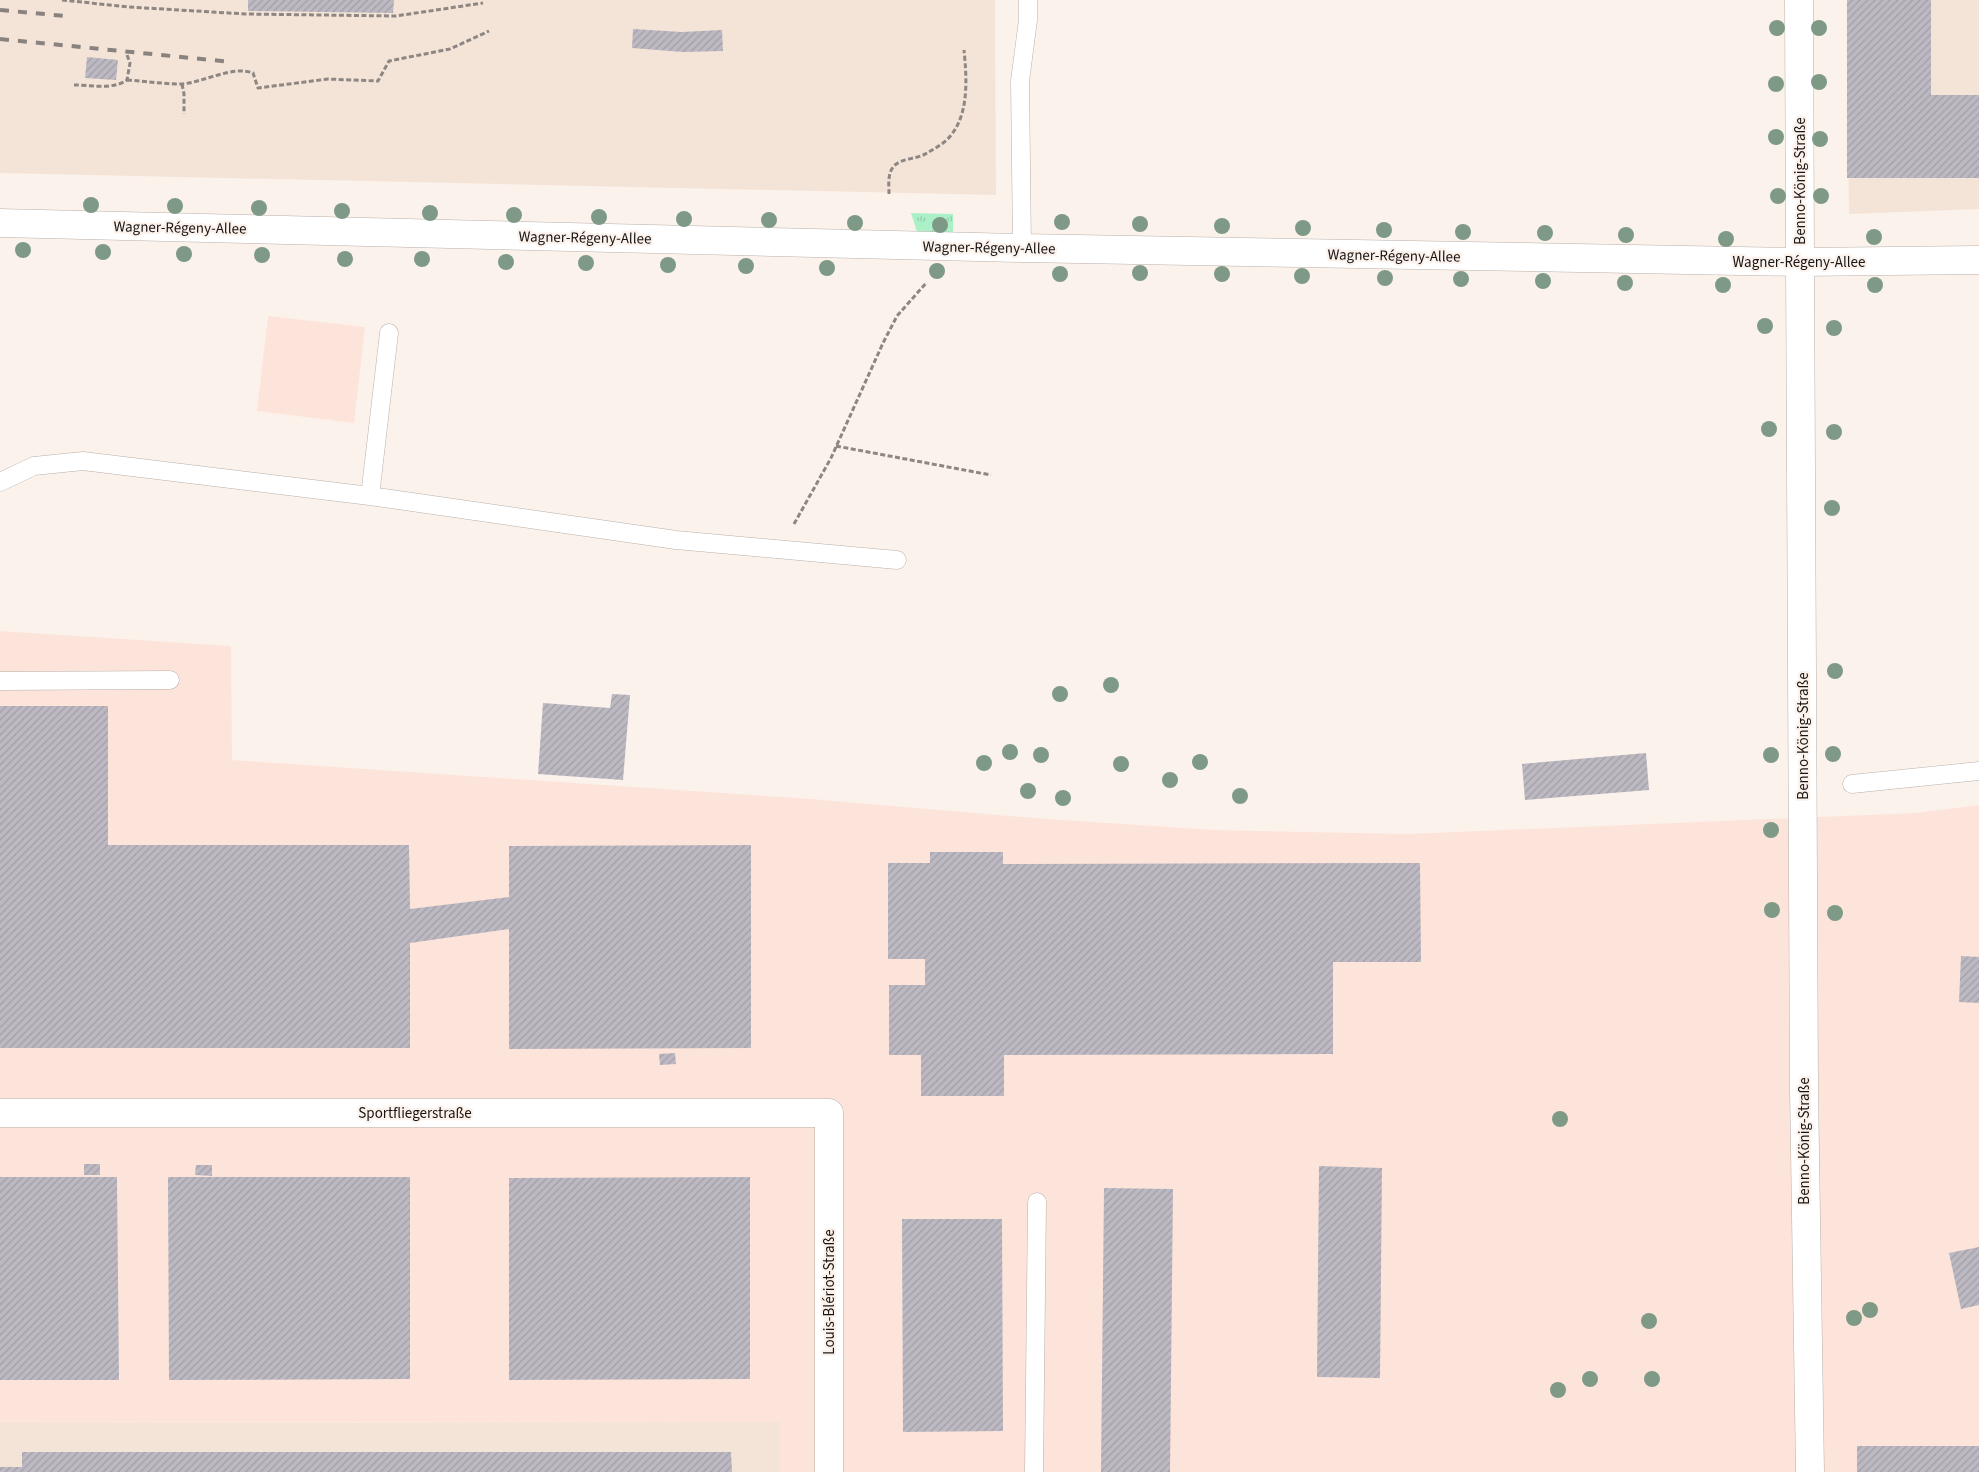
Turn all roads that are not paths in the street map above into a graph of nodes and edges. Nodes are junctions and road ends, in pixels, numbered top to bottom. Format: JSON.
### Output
{"nodes":[{"id":1,"x":1028,"y":0,"type":"edge"},
{"id":2,"x":1799,"y":0,"type":"edge"},
{"id":3,"x":0,"y":224,"type":"edge"},
{"id":4,"x":1022,"y":248,"type":"junction"},
{"id":5,"x":1979,"y":260,"type":"edge"},
{"id":6,"x":1800,"y":262,"type":"junction"},
{"id":7,"x":389,"y":333,"type":"dead end"},
{"id":8,"x":0,"y":482,"type":"edge"},
{"id":9,"x":370,"y":496,"type":"junction"},
{"id":10,"x":896,"y":560,"type":"dead end"},
{"id":11,"x":170,"y":680,"type":"dead end"},
{"id":12,"x":0,"y":681,"type":"edge"},
{"id":13,"x":1979,"y":771,"type":"edge"},
{"id":14,"x":1852,"y":784,"type":"dead end"},
{"id":15,"x":0,"y":1113,"type":"edge"},
{"id":16,"x":829,"y":1113,"type":"joint"},
{"id":17,"x":1037,"y":1202,"type":"dead end"},
{"id":18,"x":829,"y":1472,"type":"edge"},
{"id":19,"x":1034,"y":1472,"type":"edge"},
{"id":20,"x":1810,"y":1472,"type":"edge"}],
"edges":[{"from":1,"to":4,"type":"lane"},
{"from":2,"to":6,"type":"street","name":"Benno-König-Straße"},
{"from":3,"to":4,"type":"street","name":"Wagner-Régeny-Allee"},
{"from":4,"to":6,"type":"street","name":"Wagner-Régeny-Allee"},
{"from":5,"to":6,"type":"street","name":"Wagner-Régeny-Allee"},
{"from":6,"to":20,"type":"street","name":"Benno-König-Straße"},
{"from":7,"to":9,"type":"lane"},
{"from":8,"to":9,"type":"lane"},
{"from":9,"to":10,"type":"lane"},
{"from":11,"to":12,"type":"lane"},
{"from":13,"to":14,"type":"lane"},
{"from":15,"to":16,"type":"street","name":"Sportfliegerstraße"},
{"from":16,"to":18,"type":"street","name":"Louis-Blériot-Straße"},
{"from":17,"to":19,"type":"lane"}]}
